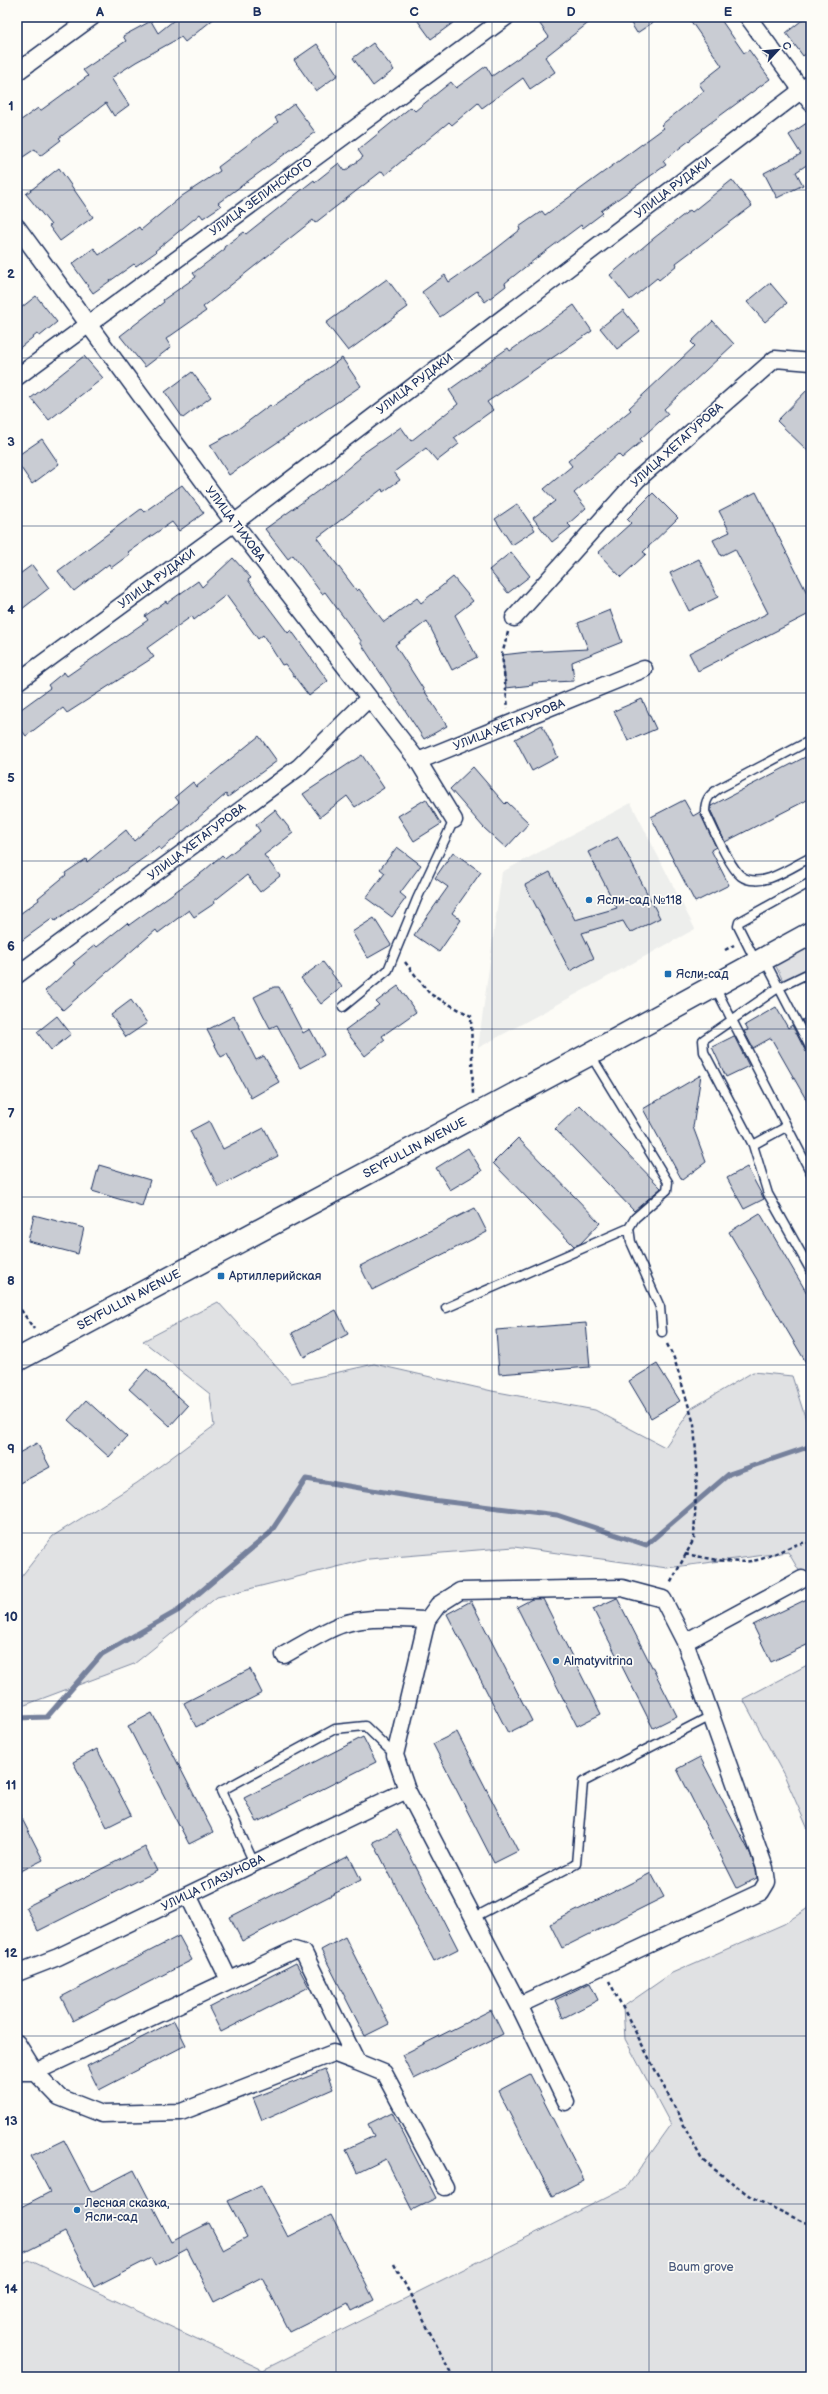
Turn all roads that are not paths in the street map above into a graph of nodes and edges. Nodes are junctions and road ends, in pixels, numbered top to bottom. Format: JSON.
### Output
{"nodes":[{"id":1,"x":92,"y":17,"type":"edge"},
{"id":2,"x":506,"y":17,"type":"edge"},
{"id":3,"x":748,"y":17,"type":"edge"},
{"id":4,"x":17,"y":72,"type":"edge"},
{"id":5,"x":808,"y":92,"type":"edge"},
{"id":6,"x":17,"y":227,"type":"edge"},
{"id":7,"x":88,"y":324,"type":"junction"},
{"id":8,"x":811,"y":362,"type":"edge"},
{"id":9,"x":17,"y":377,"type":"edge"},
{"id":10,"x":234,"y":523,"type":"junction"},
{"id":11,"x":514,"y":618,"type":"road end"},
{"id":12,"x":644,"y":669,"type":"dead end"},
{"id":13,"x":17,"y":682,"type":"edge"},
{"id":14,"x":368,"y":699,"type":"junction"},
{"id":15,"x":811,"y":740,"type":"edge"},
{"id":16,"x":418,"y":761,"type":"junction"},
{"id":17,"x":454,"y":820,"type":"joint"},
{"id":18,"x":811,"y":857,"type":"edge"},
{"id":19,"x":811,"y":882,"type":"edge"},
{"id":20,"x":811,"y":933,"type":"edge"},
{"id":21,"x":760,"y":960,"type":"junction"},
{"id":22,"x":811,"y":972,"type":"edge"},
{"id":23,"x":17,"y":975,"type":"edge"},
{"id":24,"x":714,"y":986,"type":"junction"},
{"id":25,"x":778,"y":988,"type":"junction"},
{"id":26,"x":343,"y":1007,"type":"dead end"},
{"id":27,"x":733,"y":1019,"type":"junction"},
{"id":28,"x":811,"y":1048,"type":"edge"},
{"id":29,"x":590,"y":1054,"type":"junction"},
{"id":30,"x":786,"y":1127,"type":"junction"},
{"id":31,"x":753,"y":1145,"type":"junction"},
{"id":32,"x":811,"y":1173,"type":"edge"},
{"id":33,"x":629,"y":1228,"type":"junction"},
{"id":34,"x":811,"y":1271,"type":"edge"},
{"id":35,"x":446,"y":1308,"type":"dead end"},
{"id":36,"x":662,"y":1332,"type":"road end"},
{"id":37,"x":17,"y":1360,"type":"edge"},
{"id":38,"x":802,"y":1579,"type":"dead end"},
{"id":39,"x":426,"y":1620,"type":"junction"},
{"id":40,"x":684,"y":1642,"type":"junction"},
{"id":41,"x":284,"y":1655,"type":"dead end"},
{"id":42,"x":711,"y":1716,"type":"junction"},
{"id":43,"x":395,"y":1755,"type":"junction"},
{"id":44,"x":407,"y":1790,"type":"junction"},
{"id":45,"x":254,"y":1863,"type":"junction"},
{"id":46,"x":188,"y":1895,"type":"junction"},
{"id":47,"x":473,"y":1918,"type":"junction"},
{"id":48,"x":17,"y":1973,"type":"edge"},
{"id":49,"x":229,"y":1980,"type":"junction"},
{"id":50,"x":519,"y":2005,"type":"junction"},
{"id":51,"x":17,"y":2043,"type":"edge"},
{"id":52,"x":357,"y":2062,"type":"junction"},
{"id":53,"x":17,"y":2072,"type":"edge"},
{"id":54,"x":35,"y":2072,"type":"junction"},
{"id":55,"x":566,"y":2102,"type":"dead end"},
{"id":56,"x":446,"y":2187,"type":"dead end"}],
"edges":[{"from":1,"to":4,"type":"street"},
{"from":2,"to":7,"type":"street","name":"УЛИЦА ЗЕЛИНСКОГО"},
{"from":3,"to":5,"type":"street"},
{"from":5,"to":10,"type":"street","name":"УЛИЦА РУДАКИ"},
{"from":6,"to":7,"type":"street","name":"УЛИЦА ТИХОВА"},
{"from":7,"to":9,"type":"street","name":"УЛИЦА ЗЕЛИНСКОГО"},
{"from":7,"to":10,"type":"street","name":"УЛИЦА ТИХОВА"},
{"from":8,"to":11,"type":"street","name":"УЛИЦА ХЕТАГУРОВА"},
{"from":10,"to":13,"type":"street","name":"УЛИЦА РУДАКИ"},
{"from":10,"to":14,"type":"street","name":"УЛИЦА ТИХОВА"},
{"from":12,"to":16,"type":"street","name":"УЛИЦА ХЕТАГУРОВА"},
{"from":14,"to":16,"type":"street","name":"УЛИЦА ТИХОВА"},
{"from":14,"to":23,"type":"street","name":"УЛИЦА ХЕТАГУРОВА"},
{"from":15,"to":18,"type":"lane"},
{"from":16,"to":17,"type":"street","name":"УЛИЦА ТИХОВА"},
{"from":17,"to":26,"type":"lane"},
{"from":19,"to":21,"type":"lane"},
{"from":20,"to":21,"type":"main road","name":"SEYFULLIN AVENUE"},
{"from":21,"to":24,"type":"main road","name":"SEYFULLIN AVENUE"},
{"from":21,"to":25,"type":"lane"},
{"from":22,"to":25,"type":"lane"},
{"from":24,"to":27,"type":"lane"},
{"from":24,"to":29,"type":"main road","name":"SEYFULLIN AVENUE"},
{"from":25,"to":27,"type":"lane"},
{"from":25,"to":28,"type":"lane"},
{"from":27,"to":30,"type":"lane"},
{"from":27,"to":31,"type":"lane"},
{"from":29,"to":33,"type":"lane"},
{"from":29,"to":37,"type":"main road","name":"SEYFULLIN AVENUE"},
{"from":30,"to":31,"type":"lane"},
{"from":30,"to":32,"type":"lane"},
{"from":31,"to":34,"type":"lane"},
{"from":33,"to":35,"type":"lane"},
{"from":33,"to":36,"type":"lane"},
{"from":38,"to":40,"type":"street"},
{"from":39,"to":40,"type":"street"},
{"from":39,"to":41,"type":"street"},
{"from":39,"to":43,"type":"street"},
{"from":40,"to":42,"type":"street"},
{"from":42,"to":47,"type":"lane"},
{"from":42,"to":50,"type":"street"},
{"from":43,"to":44,"type":"street"},
{"from":43,"to":45,"type":"lane"},
{"from":44,"to":45,"type":"street","name":"УЛИЦА ГЛАЗУНОВА"},
{"from":44,"to":47,"type":"street"},
{"from":45,"to":46,"type":"street","name":"УЛИЦА ГЛАЗУНОВА"},
{"from":46,"to":48,"type":"street","name":"УЛИЦА ГЛАЗУНОВА"},
{"from":46,"to":49,"type":"street"},
{"from":47,"to":50,"type":"street"},
{"from":49,"to":52,"type":"street"},
{"from":49,"to":54,"type":"street"},
{"from":50,"to":55,"type":"street"},
{"from":51,"to":54,"type":"street"},
{"from":52,"to":54,"type":"street"},
{"from":52,"to":56,"type":"street"},
{"from":53,"to":54,"type":"street"}]}
